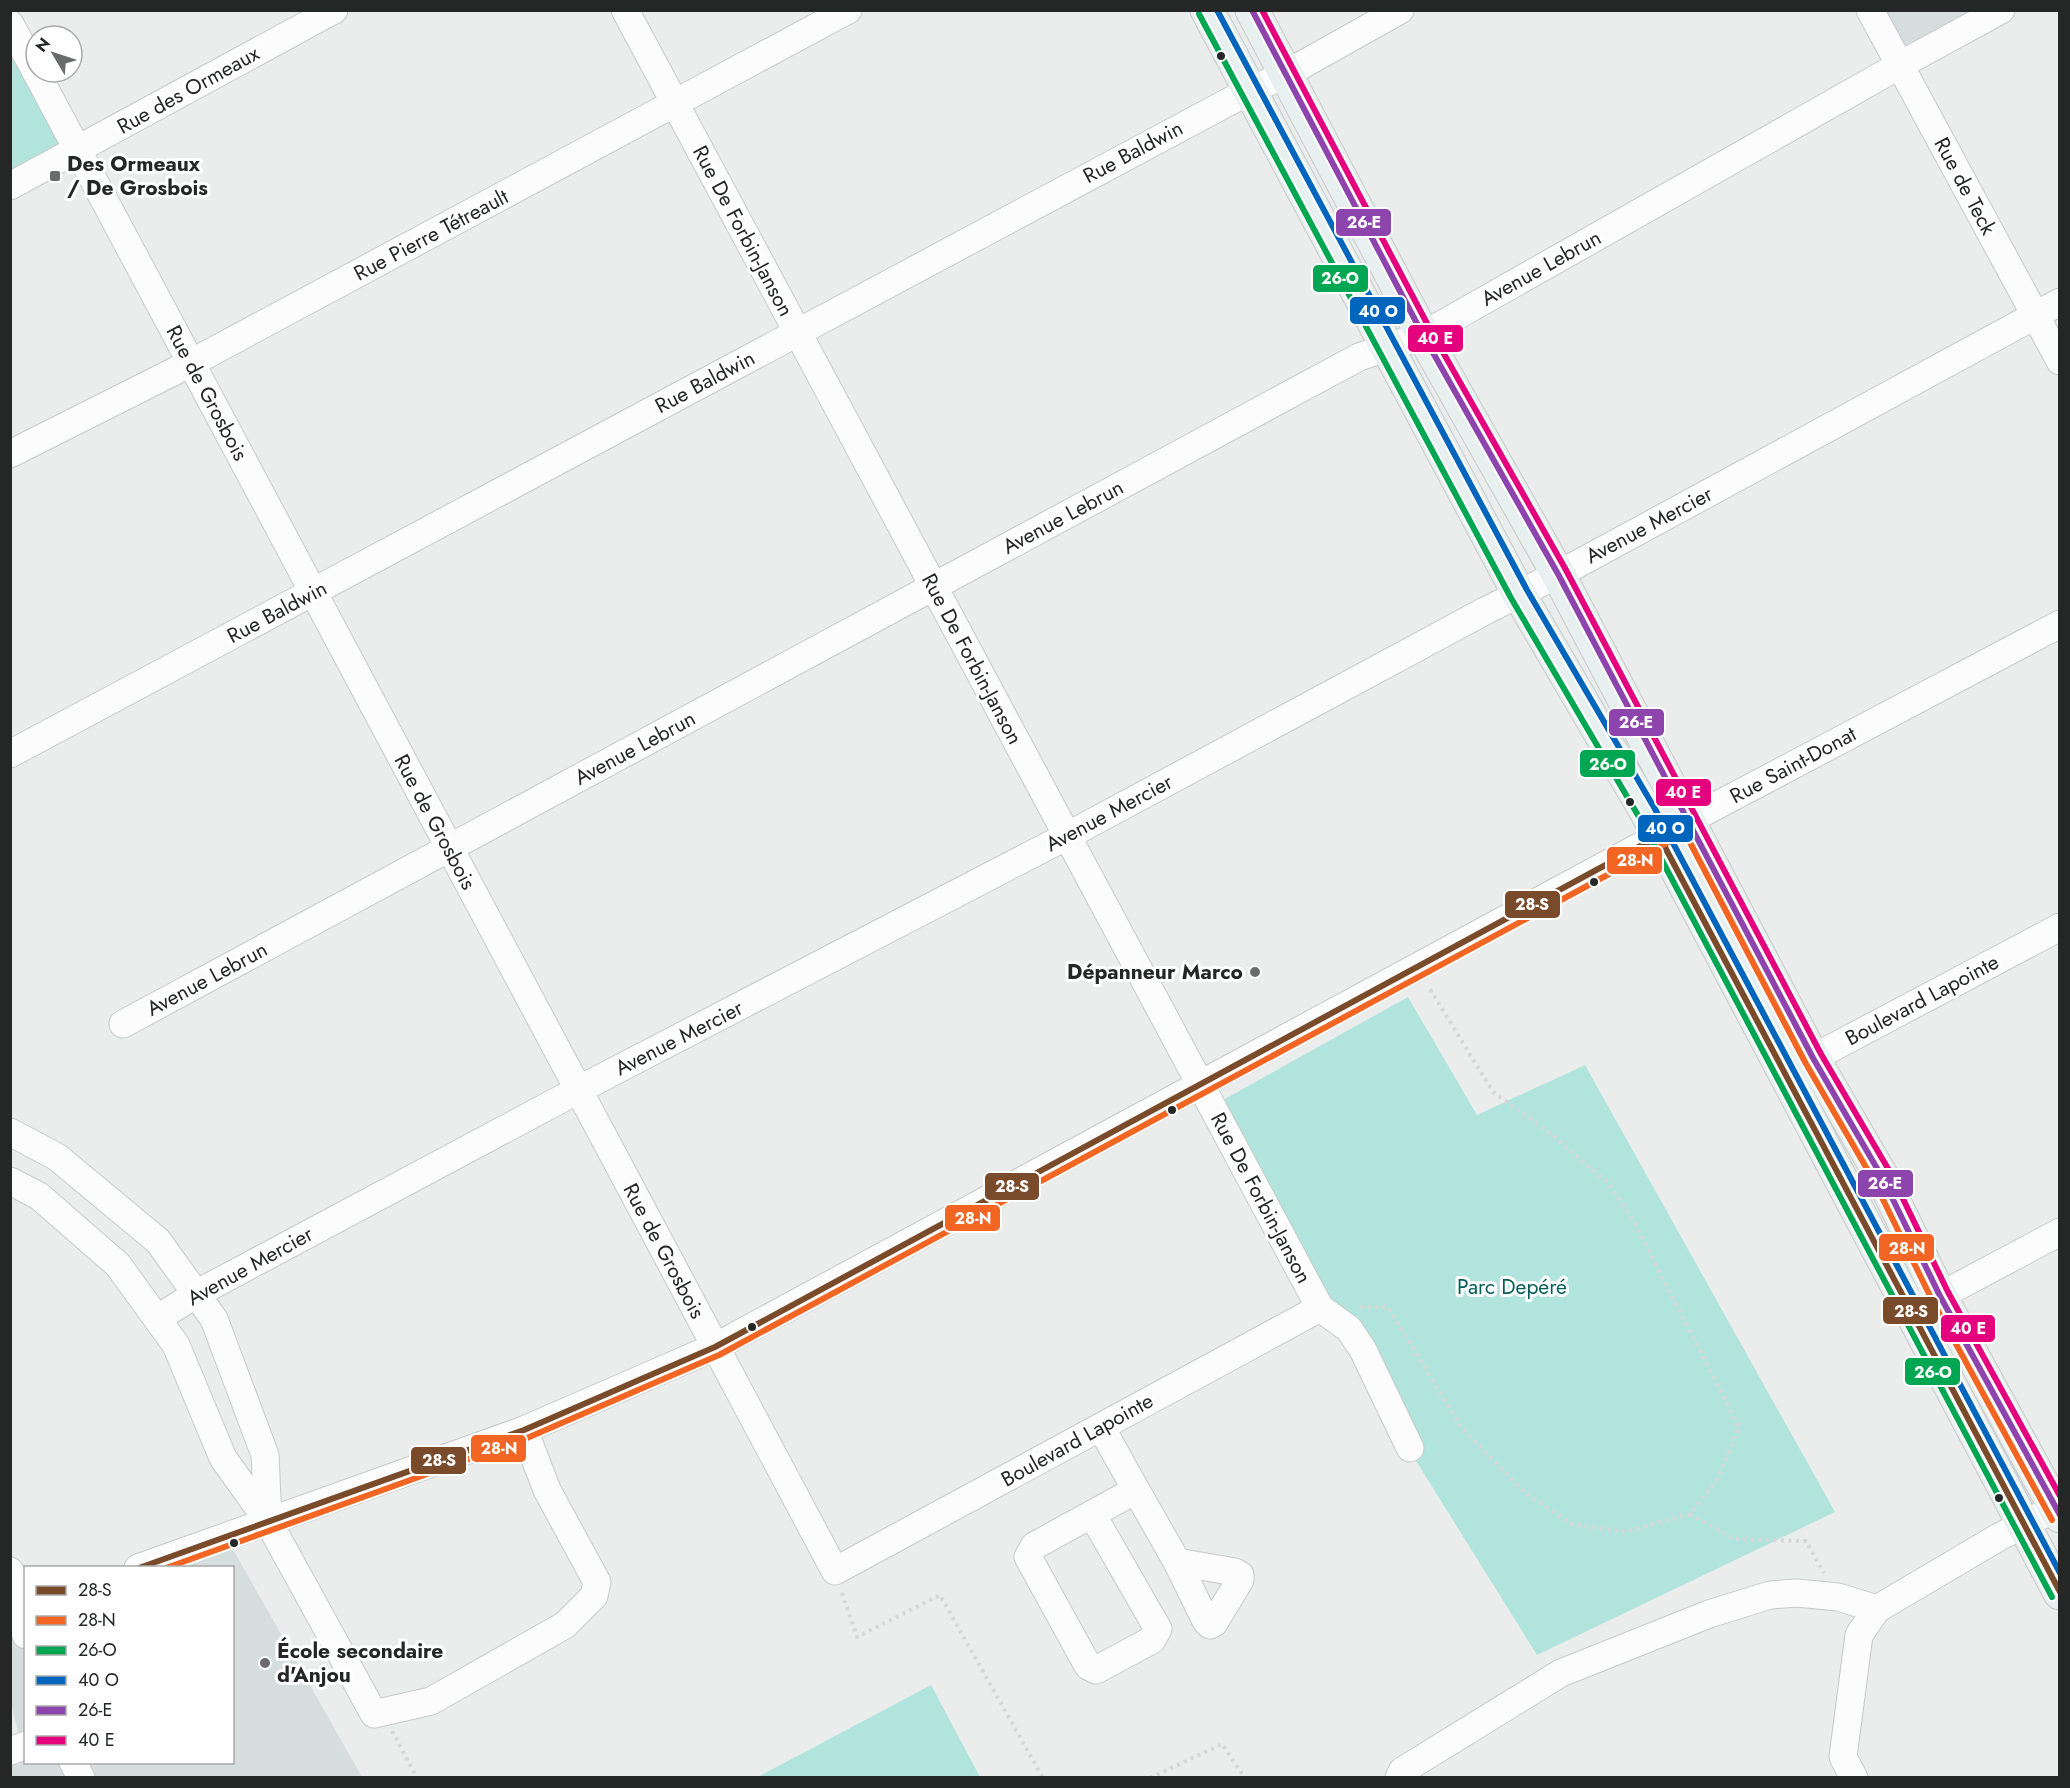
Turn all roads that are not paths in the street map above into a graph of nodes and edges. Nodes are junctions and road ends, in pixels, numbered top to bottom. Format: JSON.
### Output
{"nodes":[{"id":1,"x":334,"y":10,"type":"edge"},
{"id":2,"x":625,"y":10,"type":"edge"},
{"id":3,"x":848,"y":10,"type":"edge"},
{"id":4,"x":1207,"y":10,"type":"edge"},
{"id":5,"x":1252,"y":10,"type":"edge"},
{"id":6,"x":1400,"y":10,"type":"edge"},
{"id":7,"x":1870,"y":10,"type":"edge"},
{"id":8,"x":2001,"y":10,"type":"edge"},
{"id":9,"x":10,"y":24,"type":"edge"},
{"id":10,"x":24,"y":50,"type":"edge"},
{"id":11,"x":1900,"y":65,"type":"junction"},
{"id":12,"x":1286,"y":74,"type":"junction"},
{"id":13,"x":42,"y":84,"type":"edge"},
{"id":14,"x":1249,"y":91,"type":"junction"},
{"id":15,"x":675,"y":104,"type":"junction"},
{"id":16,"x":78,"y":150,"type":"junction"},
{"id":17,"x":10,"y":186,"type":"edge"},
{"id":18,"x":2060,"y":302,"type":"edge"},
{"id":19,"x":2035,"y":316,"type":"junction"},
{"id":20,"x":797,"y":332,"type":"junction"},
{"id":21,"x":1423,"y":335,"type":"junction"},
{"id":22,"x":1388,"y":346,"type":"junction"},
{"id":23,"x":2060,"y":362,"type":"edge"},
{"id":24,"x":191,"y":363,"type":"junction"},
{"id":25,"x":10,"y":454,"type":"edge"},
{"id":26,"x":1558,"y":574,"type":"junction"},
{"id":27,"x":933,"y":586,"type":"junction"},
{"id":28,"x":314,"y":593,"type":"junction"},
{"id":29,"x":1519,"y":594,"type":"junction"},
{"id":30,"x":2060,"y":624,"type":"edge"},
{"id":31,"x":10,"y":754,"type":"edge"},
{"id":32,"x":1689,"y":821,"type":"junction"},
{"id":33,"x":1067,"y":836,"type":"junction"},
{"id":34,"x":1659,"y":836,"type":"junction"},
{"id":35,"x":449,"y":848,"type":"junction"},
{"id":36,"x":2060,"y":927,"type":"edge"},
{"id":37,"x":123,"y":1024,"type":"dead end"},
{"id":38,"x":1799,"y":1066,"type":"junction"},
{"id":39,"x":1200,"y":1084,"type":"junction"},
{"id":40,"x":578,"y":1090,"type":"junction"},
{"id":41,"x":10,"y":1132,"type":"edge"},
{"id":42,"x":10,"y":1181,"type":"edge"},
{"id":43,"x":2060,"y":1232,"type":"edge"},
{"id":44,"x":196,"y":1294,"type":"junction"},
{"id":45,"x":1940,"y":1296,"type":"junction"},
{"id":46,"x":1320,"y":1308,"type":"junction"},
{"id":47,"x":1910,"y":1312,"type":"junction"},
{"id":48,"x":157,"y":1318,"type":"junction"},
{"id":49,"x":715,"y":1347,"type":"junction"},
{"id":50,"x":1101,"y":1427,"type":"junction"},
{"id":51,"x":524,"y":1430,"type":"junction"},
{"id":52,"x":1410,"y":1448,"type":"dead end"},
{"id":53,"x":1136,"y":1490,"type":"junction"},
{"id":54,"x":2058,"y":1510,"type":"edge"},
{"id":55,"x":1092,"y":1514,"type":"junction"},
{"id":56,"x":268,"y":1521,"type":"junction"},
{"id":57,"x":2023,"y":1525,"type":"junction"},
{"id":58,"x":1177,"y":1562,"type":"dead end"},
{"id":59,"x":144,"y":1566,"type":"edge"},
{"id":60,"x":10,"y":1571,"type":"edge"},
{"id":61,"x":835,"y":1571,"type":"joint"},
{"id":62,"x":2060,"y":1593,"type":"edge"},
{"id":63,"x":1877,"y":1610,"type":"junction"},
{"id":64,"x":20,"y":1617,"type":"edge"},
{"id":65,"x":74,"y":1764,"type":"edge"},
{"id":66,"x":81,"y":1778,"type":"edge"},
{"id":67,"x":1399,"y":1778,"type":"edge"},
{"id":68,"x":1854,"y":1778,"type":"edge"}],
"edges":[{"from":1,"to":16,"type":"street","name":"Rue des Ormeaux"},
{"from":2,"to":15,"type":"street","name":"Rue De Forbin-Janson"},
{"from":3,"to":15,"type":"street","name":"Rue Pierre Tétreault"},
{"from":4,"to":14,"type":"main road"},
{"from":5,"to":12,"type":"main road"},
{"from":6,"to":12,"type":"street","name":"Rue Baldwin"},
{"from":7,"to":11,"type":"street","name":"Rue de Teck"},
{"from":8,"to":11,"type":"street","name":"Avenue Lebrun"},
{"from":9,"to":10,"type":"street","name":"Rue de Grosbois"},
{"from":11,"to":19,"type":"street","name":"Rue de Teck"},
{"from":11,"to":21,"type":"street","name":"Avenue Lebrun"},
{"from":12,"to":14,"type":"street","name":"Rue Baldwin"},
{"from":12,"to":21,"type":"main road"},
{"from":13,"to":16,"type":"street","name":"Rue de Grosbois"},
{"from":14,"to":20,"type":"street","name":"Rue Baldwin"},
{"from":14,"to":22,"type":"main road"},
{"from":15,"to":20,"type":"street","name":"Rue De Forbin-Janson"},
{"from":15,"to":24,"type":"street","name":"Rue Pierre Tétreault"},
{"from":16,"to":17,"type":"street","name":"Rue des Ormeaux"},
{"from":16,"to":24,"type":"street","name":"Rue de Grosbois"},
{"from":18,"to":19,"type":"street","name":"Avenue Mercier"},
{"from":19,"to":23,"type":"street","name":"Rue de Teck"},
{"from":19,"to":26,"type":"street","name":"Avenue Mercier"},
{"from":20,"to":27,"type":"street","name":"Rue De Forbin-Janson"},
{"from":20,"to":28,"type":"street","name":"Rue Baldwin"},
{"from":21,"to":22,"type":"street","name":"Avenue Lebrun"},
{"from":21,"to":26,"type":"main road"},
{"from":22,"to":27,"type":"street","name":"Avenue Lebrun"},
{"from":22,"to":29,"type":"main road"},
{"from":24,"to":25,"type":"street","name":"Rue Pierre Tétreault"},
{"from":24,"to":28,"type":"street","name":"Rue de Grosbois"},
{"from":26,"to":29,"type":"street","name":"Avenue Mercier"},
{"from":26,"to":32,"type":"main road"},
{"from":27,"to":33,"type":"street","name":"Rue De Forbin-Janson"},
{"from":27,"to":35,"type":"street","name":"Avenue Lebrun"},
{"from":28,"to":31,"type":"street","name":"Rue Baldwin"},
{"from":28,"to":35,"type":"street","name":"Rue de Grosbois"},
{"from":29,"to":33,"type":"street","name":"Avenue Mercier"},
{"from":29,"to":34,"type":"main road"},
{"from":30,"to":32,"type":"street","name":"Rue Saint-Donat"},
{"from":32,"to":34,"type":"street","name":"Rue Saint-Donat"},
{"from":32,"to":38,"type":"main road"},
{"from":33,"to":39,"type":"street","name":"Rue De Forbin-Janson"},
{"from":33,"to":40,"type":"street","name":"Avenue Mercier"},
{"from":34,"to":38,"type":"main road"},
{"from":34,"to":39,"type":"street","name":"Rue Saint-Donat"},
{"from":35,"to":37,"type":"street","name":"Avenue Lebrun"},
{"from":35,"to":40,"type":"street","name":"Rue de Grosbois"},
{"from":36,"to":38,"type":"street","name":"Boulevard Lapointe"},
{"from":38,"to":45,"type":"main road"},
{"from":38,"to":47,"type":"main road"},
{"from":39,"to":46,"type":"street","name":"Rue De Forbin-Janson"},
{"from":39,"to":49,"type":"street","name":"Rue Saint-Donat"},
{"from":40,"to":44,"type":"street","name":"Avenue Mercier"},
{"from":40,"to":49,"type":"street","name":"Rue de Grosbois"},
{"from":41,"to":44,"type":"street"},
{"from":42,"to":48,"type":"street"},
{"from":43,"to":45,"type":"street"},
{"from":44,"to":48,"type":"street","name":"Avenue Mercier"},
{"from":44,"to":56,"type":"street"},
{"from":45,"to":47,"type":"street"},
{"from":45,"to":54,"type":"main road"},
{"from":46,"to":50,"type":"street","name":"Boulevard Lapointe"},
{"from":46,"to":52,"type":"street"},
{"from":47,"to":57,"type":"main road"},
{"from":48,"to":56,"type":"street"},
{"from":49,"to":51,"type":"street","name":"Rue Saint-Donat"},
{"from":49,"to":61,"type":"street","name":"Rue de Grosbois"},
{"from":50,"to":53,"type":"street"},
{"from":50,"to":61,"type":"street","name":"Boulevard Lapointe"},
{"from":51,"to":56,"type":"street","name":"Rue Saint-Donat"},
{"from":51,"to":56,"type":"street"},
{"from":53,"to":55,"type":"street"},
{"from":53,"to":58,"type":"street"},
{"from":54,"to":57,"type":"street"},
{"from":55,"to":55,"type":"street"},
{"from":56,"to":59,"type":"street","name":"Rue Saint-Donat"},
{"from":57,"to":62,"type":"main road"},
{"from":57,"to":63,"type":"street"},
{"from":60,"to":64,"type":"street"},
{"from":63,"to":67,"type":"street"},
{"from":63,"to":68,"type":"street"},
{"from":65,"to":66,"type":"street"}]}
